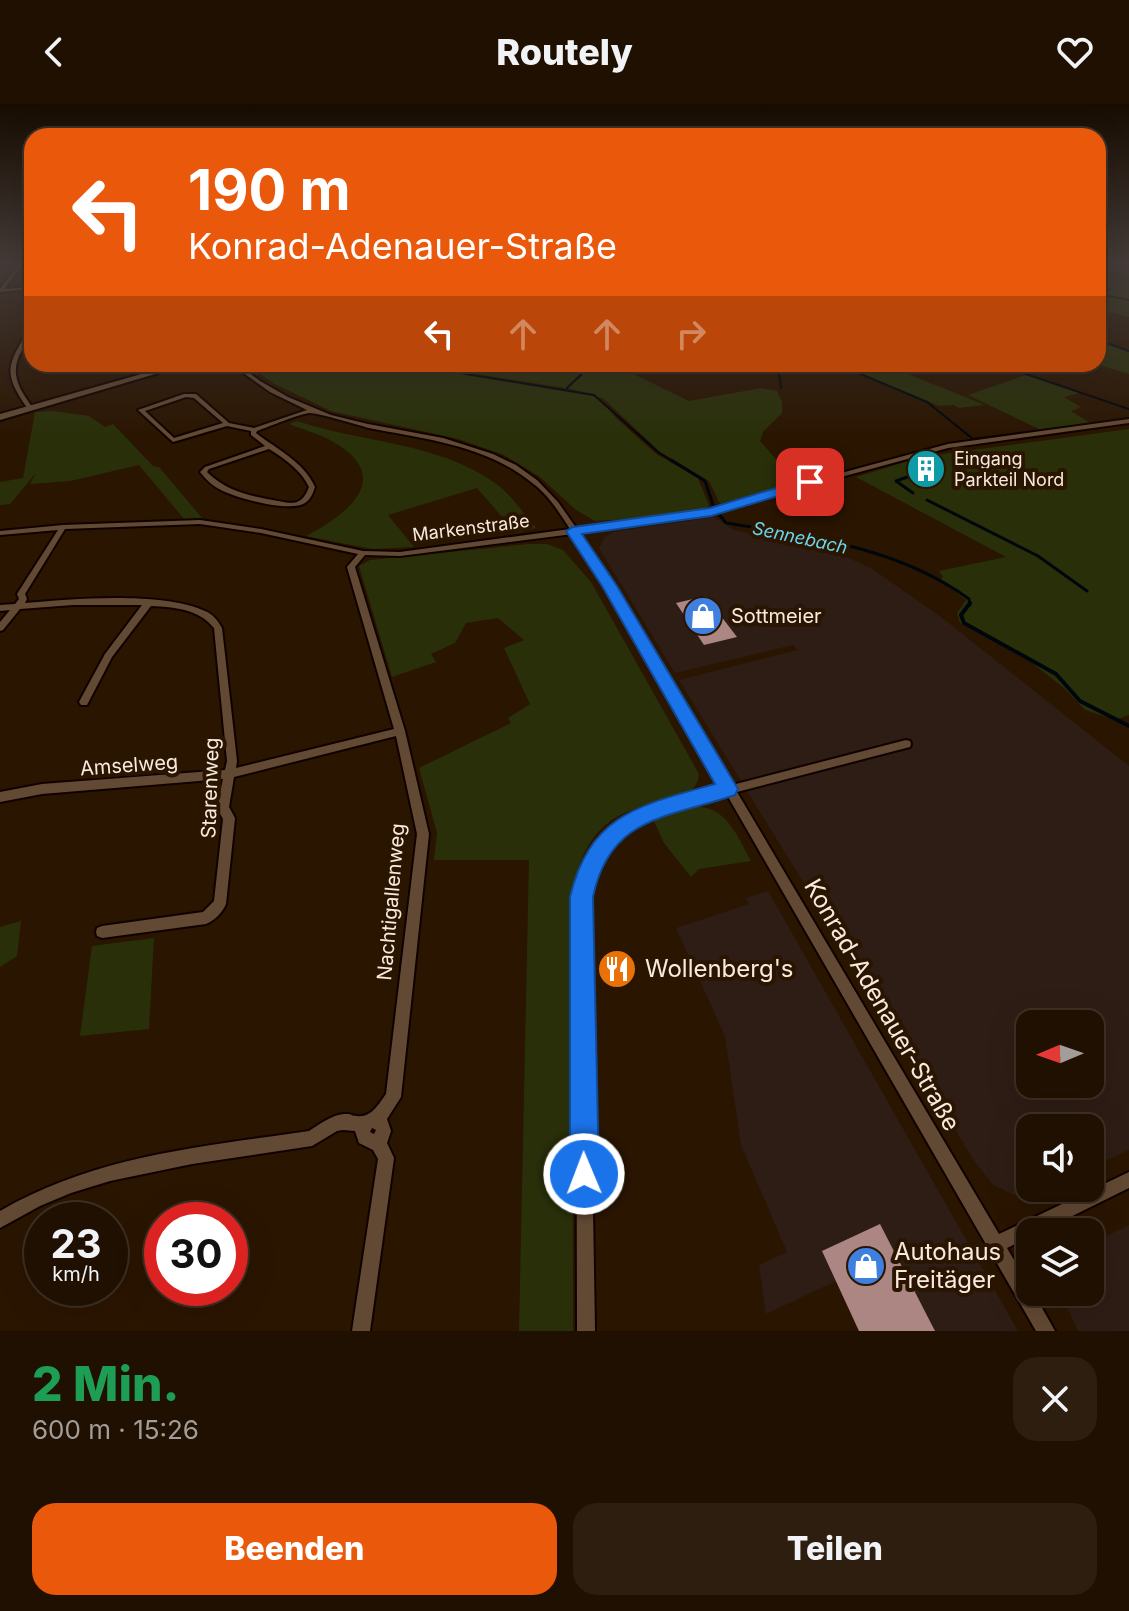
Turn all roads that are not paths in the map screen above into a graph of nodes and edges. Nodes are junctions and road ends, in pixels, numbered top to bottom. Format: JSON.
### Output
{"nodes":[{"id":1,"x":24,"y":342,"type":"edge"},
{"id":2,"x":24,"y":351,"type":"edge"},
{"id":3,"x":18,"y":352,"type":"junction"},
{"id":4,"x":157,"y":372,"type":"edge"},
{"id":5,"x":248,"y":372,"type":"edge"},
{"id":6,"x":30,"y":408,"type":"junction"},
{"id":7,"x":312,"y":410,"type":"junction"},
{"id":8,"x":0,"y":417,"type":"edge"},
{"id":9,"x":1129,"y":421,"type":"edge"},
{"id":10,"x":227,"y":424,"type":"junction"},
{"id":11,"x":254,"y":430,"type":"junction"},
{"id":12,"x":268,"y":447,"type":"junction"},
{"id":13,"x":63,"y":527,"type":"junction"},
{"id":14,"x":573,"y":531,"type":"junction"},
{"id":15,"x":0,"y":533,"type":"edge"},
{"id":16,"x":363,"y":553,"type":"junction"},
{"id":17,"x":147,"y":605,"type":"junction"},
{"id":18,"x":19,"y":606,"type":"junction"},
{"id":19,"x":0,"y":608,"type":"edge"},
{"id":20,"x":0,"y":628,"type":"edge"},
{"id":21,"x":84,"y":702,"type":"dead end"},
{"id":22,"x":400,"y":731,"type":"junction"},
{"id":23,"x":906,"y":744,"type":"dead end"},
{"id":24,"x":229,"y":774,"type":"junction"},
{"id":25,"x":728,"y":789,"type":"junction"},
{"id":26,"x":0,"y":797,"type":"edge"},
{"id":27,"x":102,"y":932,"type":"dead end"},
{"id":28,"x":371,"y":1123,"type":"junction"},
{"id":29,"x":1129,"y":1180,"type":"edge"},
{"id":30,"x":0,"y":1220,"type":"edge"},
{"id":31,"x":995,"y":1245,"type":"junction"},
{"id":32,"x":361,"y":1331,"type":"edge"},
{"id":33,"x":586,"y":1331,"type":"edge"},
{"id":34,"x":1046,"y":1331,"type":"edge"}],
"edges":[{"from":1,"to":3,"type":"street"},
{"from":2,"to":3,"type":"street"},
{"from":3,"to":6,"type":"street"},
{"from":4,"to":6,"type":"street"},
{"from":5,"to":7,"type":"street","name":"Konrad-Adenauer-Straße"},
{"from":6,"to":8,"type":"street"},
{"from":7,"to":11,"type":"street"},
{"from":7,"to":14,"type":"street","name":"Konrad-Adenauer-Straße"},
{"from":9,"to":14,"type":"street","name":"Markenstraße"},
{"from":10,"to":10,"type":"street"},
{"from":10,"to":11,"type":"street"},
{"from":11,"to":12,"type":"street"},
{"from":12,"to":12,"type":"street"},
{"from":13,"to":15,"type":"street","name":"Markenstraße"},
{"from":13,"to":16,"type":"street","name":"Markenstraße"},
{"from":13,"to":18,"type":"street"},
{"from":14,"to":16,"type":"street","name":"Markenstraße"},
{"from":14,"to":25,"type":"street","name":"Konrad-Adenauer-Straße"},
{"from":16,"to":22,"type":"street","name":"Nachtigallenweg"},
{"from":17,"to":18,"type":"street","name":"Starenweg"},
{"from":17,"to":21,"type":"street"},
{"from":17,"to":24,"type":"street","name":"Starenweg"},
{"from":18,"to":19,"type":"street","name":"Starenweg"},
{"from":18,"to":20,"type":"street"},
{"from":22,"to":24,"type":"street","name":"Amselweg"},
{"from":22,"to":28,"type":"street","name":"Nachtigallenweg"},
{"from":23,"to":25,"type":"street"},
{"from":24,"to":26,"type":"street","name":"Amselweg"},
{"from":24,"to":27,"type":"street","name":"Starenweg"},
{"from":25,"to":31,"type":"street","name":"Konrad-Adenauer-Straße"},
{"from":25,"to":33,"type":"street"},
{"from":28,"to":30,"type":"street"},
{"from":28,"to":32,"type":"street"},
{"from":29,"to":31,"type":"street"},
{"from":31,"to":34,"type":"street","name":"Konrad-Adenauer-Straße"}]}
